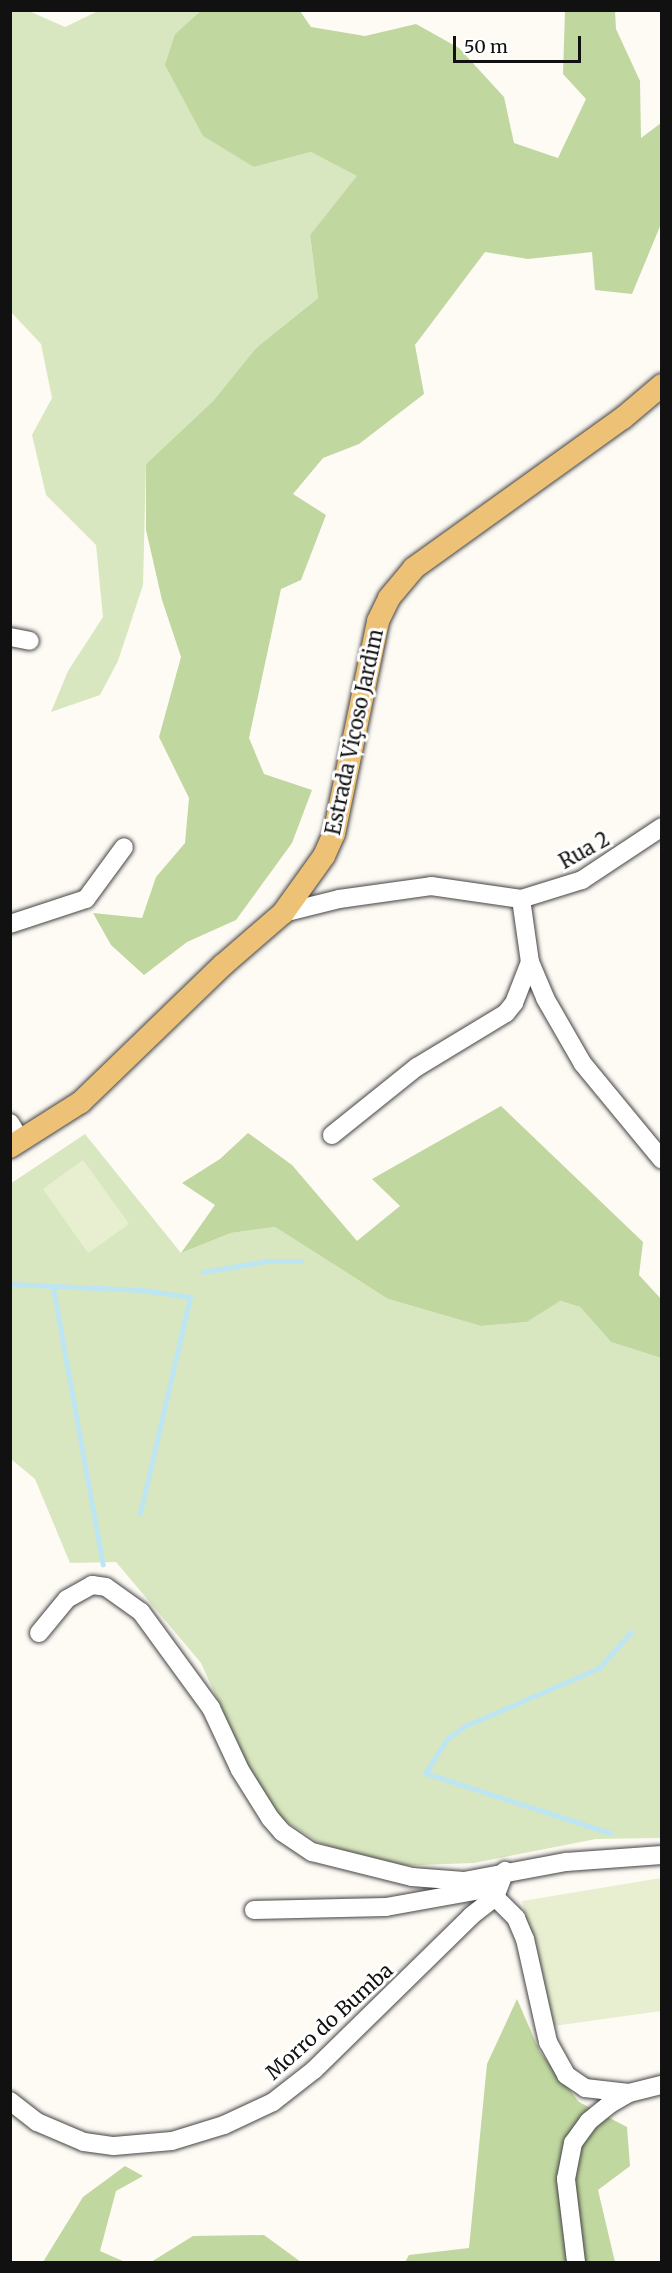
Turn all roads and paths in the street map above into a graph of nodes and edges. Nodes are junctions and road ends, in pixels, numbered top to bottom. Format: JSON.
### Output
{"nodes":[{"id":1,"x":662,"y":385,"type":"edge"},
{"id":2,"x":10,"y":637,"type":"edge"},
{"id":3,"x":30,"y":641,"type":"dead end"},
{"id":4,"x":662,"y":827,"type":"edge"},
{"id":5,"x":124,"y":847,"type":"dead end"},
{"id":6,"x":521,"y":899,"type":"junction"},
{"id":7,"x":283,"y":913,"type":"junction"},
{"id":8,"x":10,"y":924,"type":"edge"},
{"id":9,"x":530,"y":962,"type":"junction"},
{"id":10,"x":332,"y":1135,"type":"dead end"},
{"id":11,"x":14,"y":1137,"type":"edge"},
{"id":12,"x":662,"y":1160,"type":"edge"},
{"id":13,"x":39,"y":1633,"type":"dead end"},
{"id":14,"x":662,"y":1855,"type":"edge"},
{"id":15,"x":499,"y":1885,"type":"junction"},
{"id":16,"x":254,"y":1910,"type":"dead end"},
{"id":17,"x":662,"y":2085,"type":"edge"},
{"id":18,"x":629,"y":2093,"type":"junction"},
{"id":19,"x":10,"y":2101,"type":"edge"},
{"id":20,"x":576,"y":2262,"type":"edge"}],
"edges":[{"from":1,"to":7,"type":"main road","name":"Estrada Viçoso Jardim"},
{"from":2,"to":3,"type":"street"},
{"from":4,"to":6,"type":"street","name":"Rua 2"},
{"from":5,"to":8,"type":"street"},
{"from":6,"to":7,"type":"street"},
{"from":6,"to":9,"type":"street"},
{"from":7,"to":11,"type":"main road","name":"Estrada Viçoso Jardim"},
{"from":9,"to":10,"type":"street"},
{"from":9,"to":12,"type":"street"},
{"from":13,"to":15,"type":"street"},
{"from":14,"to":15,"type":"street"},
{"from":15,"to":16,"type":"street"},
{"from":15,"to":18,"type":"street"},
{"from":15,"to":19,"type":"street","name":"Morro do Bumba"},
{"from":17,"to":18,"type":"street"},
{"from":18,"to":20,"type":"street"}]}
